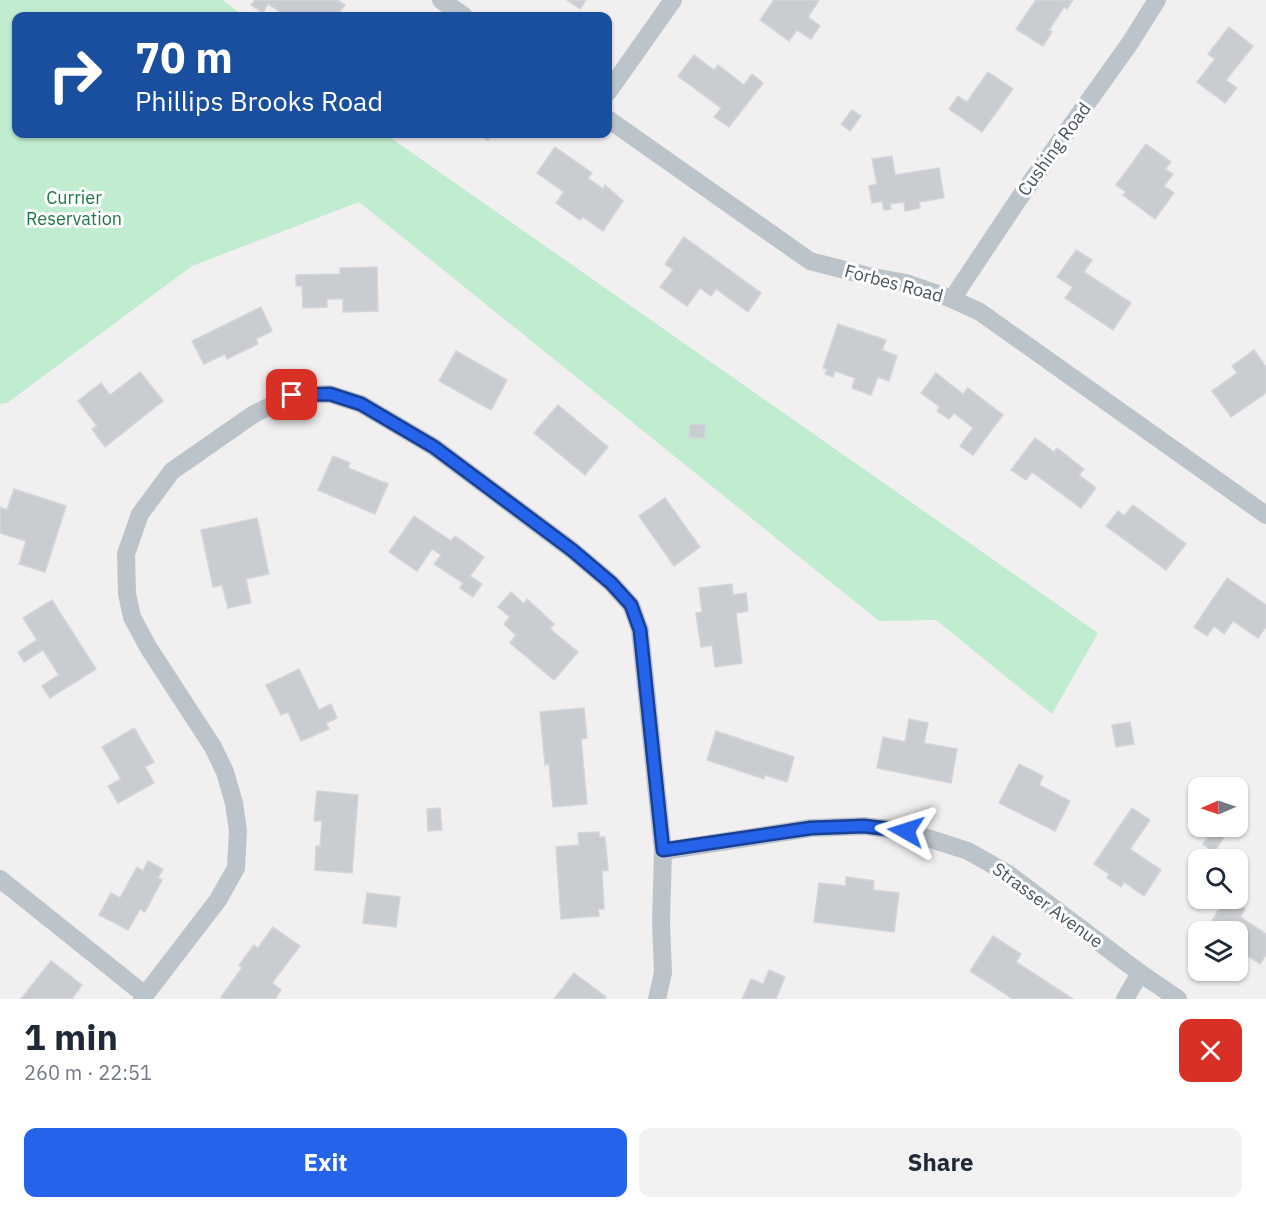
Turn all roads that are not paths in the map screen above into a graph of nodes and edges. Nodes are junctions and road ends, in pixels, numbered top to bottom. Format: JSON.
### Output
{"nodes":[{"id":1,"x":441,"y":0,"type":"edge"},
{"id":2,"x":673,"y":0,"type":"edge"},
{"id":3,"x":1157,"y":0,"type":"edge"},
{"id":4,"x":458,"y":12,"type":"edge"},
{"id":5,"x":612,"y":86,"type":"edge"},
{"id":6,"x":612,"y":122,"type":"edge"},
{"id":7,"x":952,"y":299,"type":"junction"},
{"id":8,"x":1266,"y":515,"type":"edge"},
{"id":9,"x":663,"y":850,"type":"junction"},
{"id":10,"x":0,"y":879,"type":"edge"},
{"id":11,"x":1140,"y":973,"type":"junction"},
{"id":12,"x":143,"y":997,"type":"edge"},
{"id":13,"x":657,"y":999,"type":"edge"},
{"id":14,"x":1125,"y":999,"type":"edge"},
{"id":15,"x":1178,"y":999,"type":"edge"}],
"edges":[{"from":1,"to":4,"type":"street"},
{"from":2,"to":5,"type":"street"},
{"from":3,"to":7,"type":"street","name":"Cushing Road"},
{"from":6,"to":7,"type":"street","name":"Forbes Road"},
{"from":7,"to":8,"type":"street","name":"Forbes Road"},
{"from":9,"to":11,"type":"street","name":"Strasser Avenue"},
{"from":9,"to":12,"type":"street"},
{"from":9,"to":13,"type":"street"},
{"from":10,"to":12,"type":"street"},
{"from":11,"to":14,"type":"street"},
{"from":11,"to":15,"type":"street","name":"Strasser Avenue"}]}
